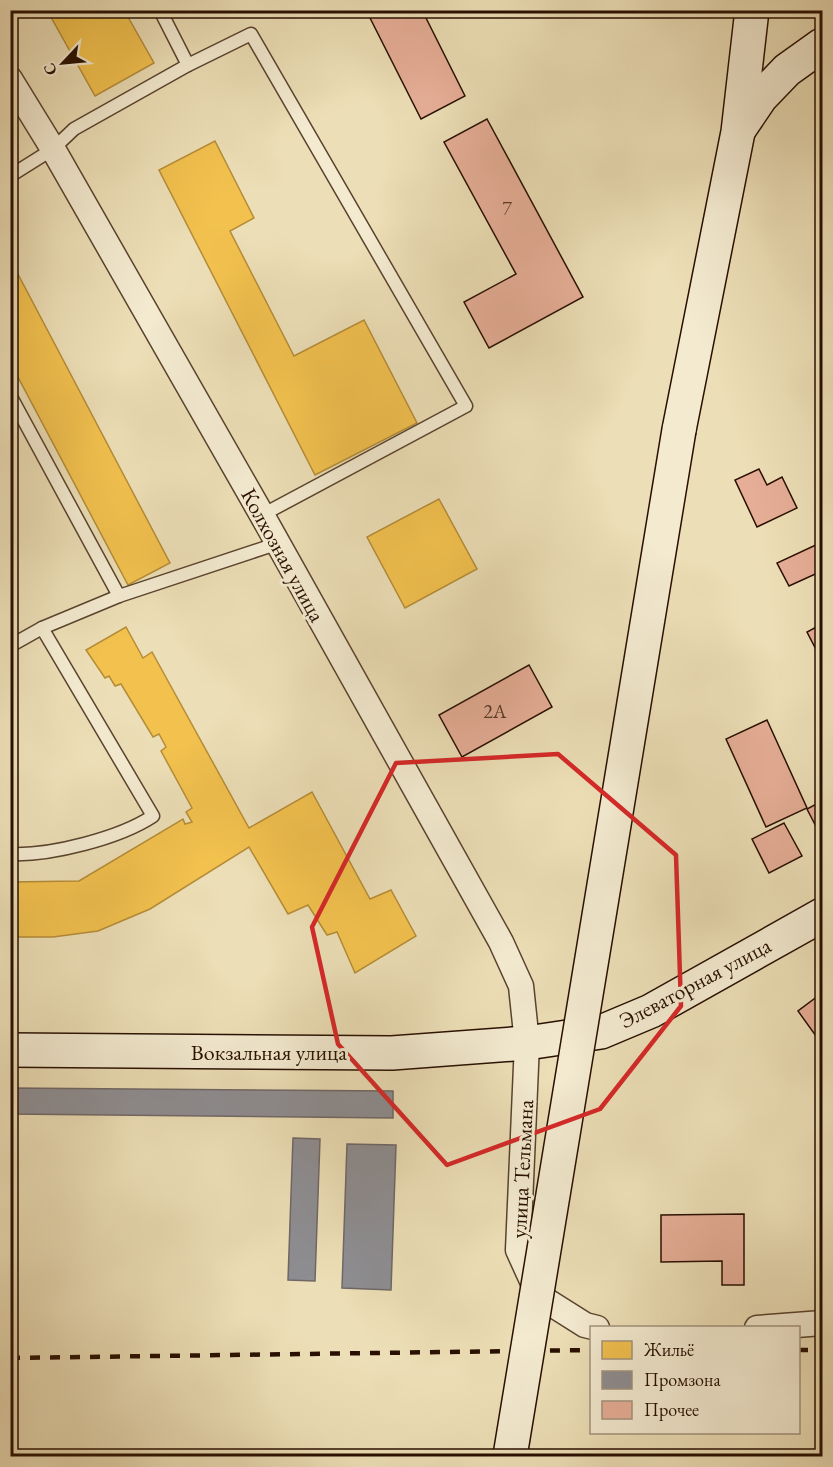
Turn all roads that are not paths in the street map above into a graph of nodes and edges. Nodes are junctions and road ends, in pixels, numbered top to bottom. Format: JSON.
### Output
{"nodes":[{"id":1,"x":160,"y":10,"type":"edge"},
{"id":2,"x":752,"y":10,"type":"edge"},
{"id":3,"x":822,"y":45,"type":"edge"},
{"id":4,"x":188,"y":65,"type":"junction"},
{"id":5,"x":10,"y":79,"type":"edge"},
{"id":6,"x":738,"y":132,"type":"junction"},
{"id":7,"x":53,"y":149,"type":"junction"},
{"id":8,"x":10,"y":176,"type":"edge"},
{"id":9,"x":10,"y":395,"type":"edge"},
{"id":10,"x":261,"y":515,"type":"junction"},
{"id":11,"x":276,"y":544,"type":"junction"},
{"id":12,"x":119,"y":596,"type":"junction"},
{"id":13,"x":42,"y":628,"type":"junction"},
{"id":14,"x":10,"y":646,"type":"edge"},
{"id":15,"x":10,"y":854,"type":"edge"},
{"id":16,"x":822,"y":915,"type":"edge"},
{"id":17,"x":527,"y":1043,"type":"junction"},
{"id":18,"x":10,"y":1050,"type":"edge"},
{"id":19,"x":822,"y":1323,"type":"edge"},
{"id":20,"x":590,"y":1326,"type":"edge"},
{"id":21,"x":783,"y":1326,"type":"edge"},
{"id":22,"x":510,"y":1456,"type":"edge"}],
"edges":[{"from":1,"to":4,"type":"lane"},
{"from":2,"to":6,"type":"main road"},
{"from":3,"to":6,"type":"main road"},
{"from":4,"to":7,"type":"lane"},
{"from":4,"to":10,"type":"lane"},
{"from":5,"to":7,"type":"street","name":"Колхозная улица"},
{"from":6,"to":22,"type":"main road","bridge":true},
{"from":7,"to":8,"type":"lane"},
{"from":7,"to":10,"type":"street","name":"Колхозная улица"},
{"from":9,"to":12,"type":"lane"},
{"from":10,"to":11,"type":"street","name":"Колхозная улица"},
{"from":11,"to":12,"type":"lane"},
{"from":11,"to":17,"type":"street","name":"Колхозная улица"},
{"from":12,"to":13,"type":"lane"},
{"from":13,"to":14,"type":"lane"},
{"from":13,"to":15,"type":"lane"},
{"from":16,"to":17,"type":"main road","name":"Элеваторная улица"},
{"from":17,"to":18,"type":"main road","name":"Вокзальная улица"},
{"from":17,"to":20,"type":"street","name":"улица Тельмана"},
{"from":19,"to":21,"type":"street"}]}
